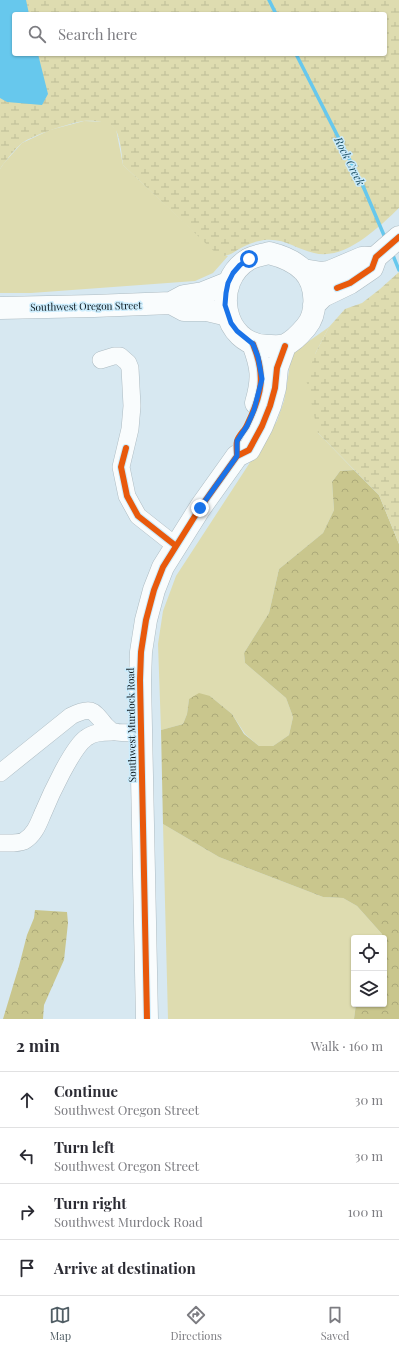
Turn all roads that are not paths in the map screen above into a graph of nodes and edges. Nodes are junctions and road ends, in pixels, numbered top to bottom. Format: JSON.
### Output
{"nodes":[{"id":1,"x":399,"y":237,"type":"edge"},
{"id":2,"x":376,"y":257,"type":"junction"},
{"id":3,"x":303,"y":270,"type":"junction"},
{"id":4,"x":228,"y":283,"type":"junction"},
{"id":5,"x":171,"y":303,"type":"junction"},
{"id":6,"x":314,"y":305,"type":"junction"},
{"id":7,"x":0,"y":308,"type":"edge"},
{"id":8,"x":228,"y":315,"type":"junction"},
{"id":9,"x":253,"y":344,"type":"junction"},
{"id":10,"x":285,"y":346,"type":"junction"},
{"id":11,"x":101,"y":360,"type":"dead end"},
{"id":12,"x":237,"y":456,"type":"junction"},
{"id":13,"x":176,"y":546,"type":"junction"},
{"id":14,"x":112,"y":732,"type":"junction"},
{"id":15,"x":141,"y":733,"type":"junction"},
{"id":16,"x":0,"y":773,"type":"edge"},
{"id":17,"x":0,"y":843,"type":"edge"},
{"id":18,"x":147,"y":1019,"type":"edge"}],
"edges":[{"from":1,"to":2,"type":"main road"},
{"from":2,"to":3,"type":"main road"},
{"from":2,"to":6,"type":"main road"},
{"from":3,"to":4,"type":"main road"},
{"from":3,"to":6,"type":"main road"},
{"from":4,"to":5,"type":"main road","name":"Southwest Oregon Street"},
{"from":4,"to":8,"type":"main road"},
{"from":5,"to":7,"type":"main road","name":"Southwest Oregon Street"},
{"from":5,"to":8,"type":"main road","name":"Southwest Oregon Street"},
{"from":6,"to":10,"type":"main road"},
{"from":8,"to":9,"type":"main road"},
{"from":9,"to":10,"type":"main road"},
{"from":9,"to":12,"type":"main road","name":"Southwest Murdock Road"},
{"from":10,"to":12,"type":"main road","name":"Southwest Murdock Road"},
{"from":11,"to":13,"type":"street"},
{"from":12,"to":13,"type":"main road","name":"Southwest Murdock Road"},
{"from":13,"to":15,"type":"main road","name":"Southwest Murdock Road"},
{"from":14,"to":15,"type":"street"},
{"from":14,"to":16,"type":"street"},
{"from":14,"to":17,"type":"street"},
{"from":15,"to":18,"type":"main road","name":"Southwest Murdock Road"}]}
